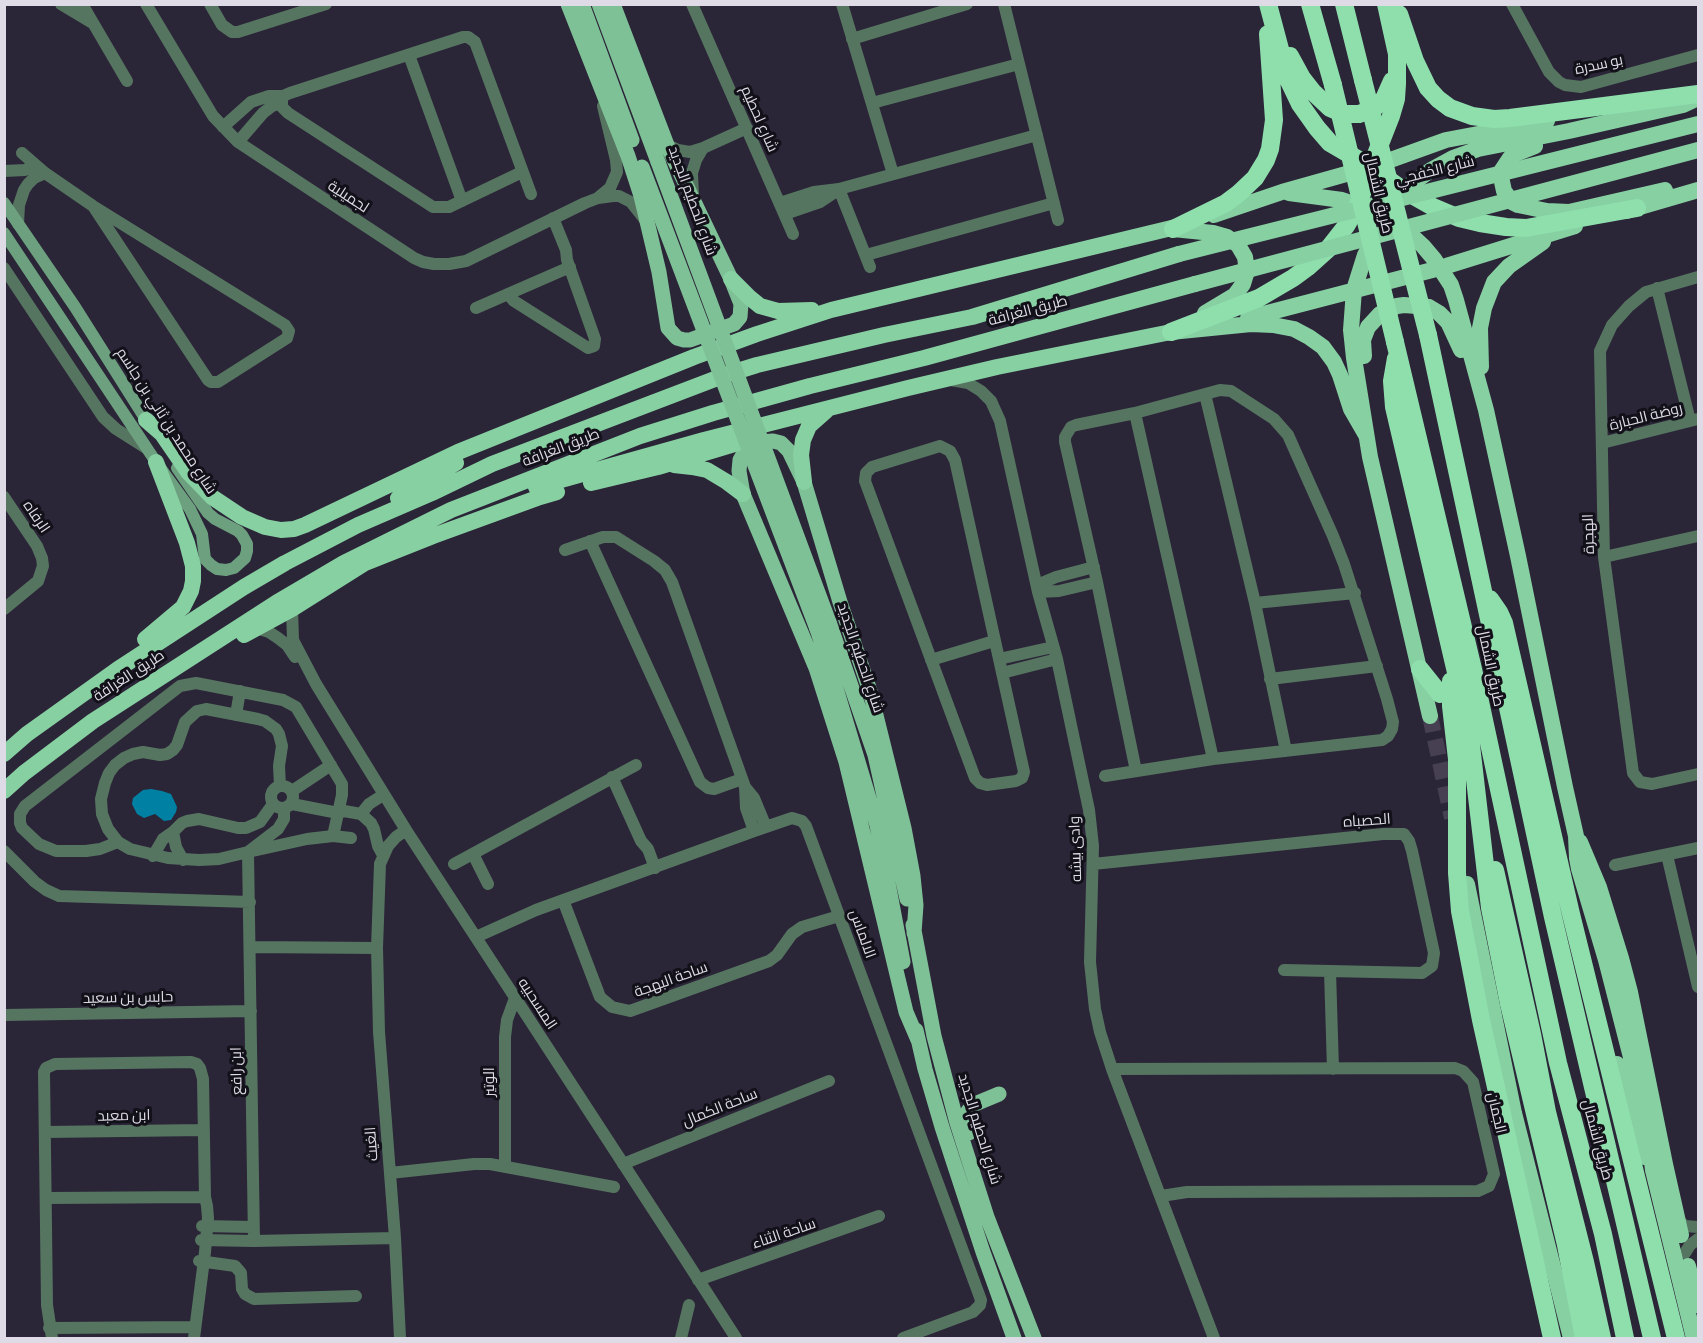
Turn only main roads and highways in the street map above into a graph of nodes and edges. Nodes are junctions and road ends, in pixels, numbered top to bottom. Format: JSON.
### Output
{"nodes":[{"id":1,"x":568,"y":4,"type":"edge"},
{"id":2,"x":582,"y":4,"type":"edge"},
{"id":3,"x":599,"y":4,"type":"edge"},
{"id":4,"x":613,"y":4,"type":"edge"},
{"id":5,"x":1310,"y":4,"type":"edge"},
{"id":6,"x":1344,"y":4,"type":"edge"},
{"id":7,"x":1386,"y":4,"type":"edge"},
{"id":8,"x":1396,"y":4,"type":"edge"},
{"id":9,"x":1268,"y":8,"type":"edge"},
{"id":10,"x":1396,"y":54,"type":"junction"},
{"id":11,"x":1698,"y":96,"type":"edge"},
{"id":12,"x":1698,"y":124,"type":"edge"},
{"id":13,"x":1569,"y":131,"type":"junction"},
{"id":14,"x":1698,"y":150,"type":"edge"},
{"id":15,"x":1371,"y":167,"type":"junction"},
{"id":16,"x":1698,"y":184,"type":"edge"},
{"id":17,"x":1403,"y":190,"type":"junction"},
{"id":18,"x":1698,"y":190,"type":"edge"},
{"id":19,"x":1282,"y":192,"type":"junction"},
{"id":20,"x":4,"y":203,"type":"edge"},
{"id":21,"x":1358,"y":205,"type":"junction"},
{"id":22,"x":1637,"y":208,"type":"junction"},
{"id":23,"x":1385,"y":216,"type":"junction"},
{"id":24,"x":1173,"y":229,"type":"junction"},
{"id":25,"x":1563,"y":229,"type":"junction"},
{"id":26,"x":4,"y":233,"type":"edge"},
{"id":27,"x":1179,"y":254,"type":"joint"},
{"id":28,"x":1440,"y":268,"type":"junction"},
{"id":29,"x":731,"y":279,"type":"junction"},
{"id":30,"x":1354,"y":290,"type":"junction"},
{"id":31,"x":831,"y":310,"type":"junction"},
{"id":32,"x":1218,"y":326,"type":"junction"},
{"id":33,"x":1171,"y":332,"type":"junction"},
{"id":34,"x":1396,"y":348,"type":"junction"},
{"id":35,"x":832,"y":407,"type":"junction"},
{"id":36,"x":1486,"y":410,"type":"junction"},
{"id":37,"x":803,"y":415,"type":"junction"},
{"id":38,"x":146,"y":420,"type":"junction"},
{"id":39,"x":509,"y":430,"type":"junction"},
{"id":40,"x":1366,"y":435,"type":"junction"},
{"id":41,"x":156,"y":462,"type":"junction"},
{"id":42,"x":658,"y":467,"type":"junction"},
{"id":43,"x":804,"y":482,"type":"junction"},
{"id":44,"x":743,"y":494,"type":"junction"},
{"id":45,"x":451,"y":510,"type":"junction"},
{"id":46,"x":357,"y":525,"type":"junction"},
{"id":47,"x":1483,"y":588,"type":"junction"},
{"id":48,"x":823,"y":626,"type":"junction"},
{"id":49,"x":1454,"y":668,"type":"junction"},
{"id":50,"x":118,"y":669,"type":"junction"},
{"id":51,"x":1420,"y":669,"type":"junction"},
{"id":52,"x":163,"y":676,"type":"junction"},
{"id":53,"x":1440,"y":694,"type":"dead end"},
{"id":54,"x":1430,"y":716,"type":"tunnel mouth"},
{"id":55,"x":4,"y":754,"type":"edge"},
{"id":56,"x":4,"y":791,"type":"edge"},
{"id":57,"x":1576,"y":836,"type":"junction"},
{"id":58,"x":1491,"y":854,"type":"dead end"},
{"id":59,"x":1467,"y":884,"type":"dead end"},
{"id":60,"x":914,"y":933,"type":"junction"},
{"id":61,"x":1593,"y":1001,"type":"junction"},
{"id":62,"x":918,"y":1040,"type":"junction"},
{"id":63,"x":1542,"y":1082,"type":"junction"},
{"id":64,"x":999,"y":1094,"type":"dead end"},
{"id":65,"x":1653,"y":1170,"type":"junction"},
{"id":66,"x":987,"y":1217,"type":"junction"},
{"id":67,"x":1614,"y":1288,"type":"junction"},
{"id":68,"x":1698,"y":1305,"type":"edge"},
{"id":69,"x":1595,"y":1335,"type":"edge"},
{"id":70,"x":1014,"y":1338,"type":"edge"},
{"id":71,"x":1034,"y":1338,"type":"edge"},
{"id":72,"x":1552,"y":1338,"type":"edge"},
{"id":73,"x":1571,"y":1338,"type":"edge"},
{"id":74,"x":1625,"y":1338,"type":"edge"},
{"id":75,"x":1652,"y":1338,"type":"edge"},
{"id":76,"x":1676,"y":1338,"type":"edge"},
{"id":77,"x":1695,"y":1338,"type":"edge"}],
"edges":[{"from":1,"to":29,"type":"main road"},
{"from":2,"to":48,"type":"main road","name":"شارع الحطيم الجديد","bridge":true},
{"from":3,"to":48,"type":"main road","name":"شارع الحطيم الجديد","bridge":true},
{"from":4,"to":29,"type":"main road"},
{"from":5,"to":34,"type":"highway","name":"طريق الشمال","bridge":true},
{"from":6,"to":47,"type":"highway","name":"طريق الشمال","bridge":true},
{"from":7,"to":10,"type":"highway"},
{"from":8,"to":11,"type":"highway"},
{"from":9,"to":10,"type":"highway"},
{"from":9,"to":15,"type":"highway"},
{"from":9,"to":24,"type":"highway"},
{"from":10,"to":15,"type":"highway"},
{"from":11,"to":13,"type":"highway"},
{"from":11,"to":15,"type":"highway"},
{"from":12,"to":27,"type":"highway","name":"شارع الخفجي","bridge":true},
{"from":13,"to":16,"type":"highway"},
{"from":13,"to":17,"type":"highway"},
{"from":14,"to":45,"type":"highway","name":"طريق الغرافة","bridge":true},
{"from":15,"to":17,"type":"highway"},
{"from":15,"to":19,"type":"highway"},
{"from":15,"to":21,"type":"highway"},
{"from":17,"to":22,"type":"highway"},
{"from":17,"to":23,"type":"highway"},
{"from":18,"to":22,"type":"highway"},
{"from":19,"to":21,"type":"highway"},
{"from":19,"to":24,"type":"highway"},
{"from":20,"to":38,"type":"main road","name":"شارع محمد بن ثاني بن جاسم"},
{"from":21,"to":23,"type":"highway"},
{"from":21,"to":33,"type":"highway"},
{"from":22,"to":25,"type":"highway"},
{"from":23,"to":28,"type":"highway"},
{"from":23,"to":30,"type":"highway"},
{"from":24,"to":31,"type":"highway"},
{"from":24,"to":33,"type":"highway"},
{"from":25,"to":28,"type":"highway"},
{"from":25,"to":36,"type":"highway"},
{"from":26,"to":41,"type":"main road","name":"شارع محمد بن ثاني بن جاسم"},
{"from":27,"to":46,"type":"highway","name":"طريق الغرافة"},
{"from":28,"to":30,"type":"highway"},
{"from":28,"to":36,"type":"highway"},
{"from":29,"to":31,"type":"highway"},
{"from":30,"to":32,"type":"highway"},
{"from":30,"to":40,"type":"highway"},
{"from":31,"to":39,"type":"highway"},
{"from":32,"to":33,"type":"highway"},
{"from":32,"to":40,"type":"highway"},
{"from":33,"to":35,"type":"highway"},
{"from":34,"to":49,"type":"highway"},
{"from":34,"to":67,"type":"highway","name":"طريق الشمال"},
{"from":35,"to":37,"type":"highway"},
{"from":35,"to":43,"type":"highway"},
{"from":36,"to":40,"type":"highway"},
{"from":36,"to":57,"type":"highway"},
{"from":37,"to":42,"type":"highway"},
{"from":37,"to":45,"type":"highway"},
{"from":38,"to":39,"type":"highway"},
{"from":38,"to":41,"type":"main road","name":"شارع محمد بن ثاني بن جاسم"},
{"from":39,"to":46,"type":"highway"},
{"from":40,"to":51,"type":"highway"},
{"from":41,"to":50,"type":"highway"},
{"from":42,"to":44,"type":"highway"},
{"from":42,"to":52,"type":"highway"},
{"from":43,"to":44,"type":"main road"},
{"from":43,"to":60,"type":"main road"},
{"from":44,"to":62,"type":"main road"},
{"from":45,"to":52,"type":"highway","name":"طريق الغرافة"},
{"from":46,"to":50,"type":"highway","name":"طريق الغرافة"},
{"from":47,"to":61,"type":"highway"},
{"from":47,"to":75,"type":"highway","name":"طريق الشمال"},
{"from":48,"to":60,"type":"main road","name":"شارع الحطيم الجديد"},
{"from":48,"to":62,"type":"main road","name":"شارع الحطيم الجديد"},
{"from":49,"to":69,"type":"highway"},
{"from":49,"to":72,"type":"highway"},
{"from":50,"to":55,"type":"highway","name":"طريق الغرافة"},
{"from":51,"to":53,"type":"highway"},
{"from":51,"to":54,"type":"highway"},
{"from":52,"to":56,"type":"highway","name":"طريق الغرافة"},
{"from":57,"to":65,"type":"highway"},
{"from":57,"to":68,"type":"highway"},
{"from":58,"to":63,"type":"highway"},
{"from":59,"to":73,"type":"highway"},
{"from":60,"to":66,"type":"main road","name":"شارع الحطيم الجديد"},
{"from":61,"to":65,"type":"highway"},
{"from":61,"to":76,"type":"highway"},
{"from":62,"to":70,"type":"main road","name":"شارع الحطيم الجديد"},
{"from":63,"to":67,"type":"highway"},
{"from":63,"to":69,"type":"highway"},
{"from":64,"to":66,"type":"main road"},
{"from":65,"to":77,"type":"highway"},
{"from":66,"to":71,"type":"main road","name":"شارع الحطيم الجديد"},
{"from":67,"to":74,"type":"highway","name":"طريق الشمال"}]}
